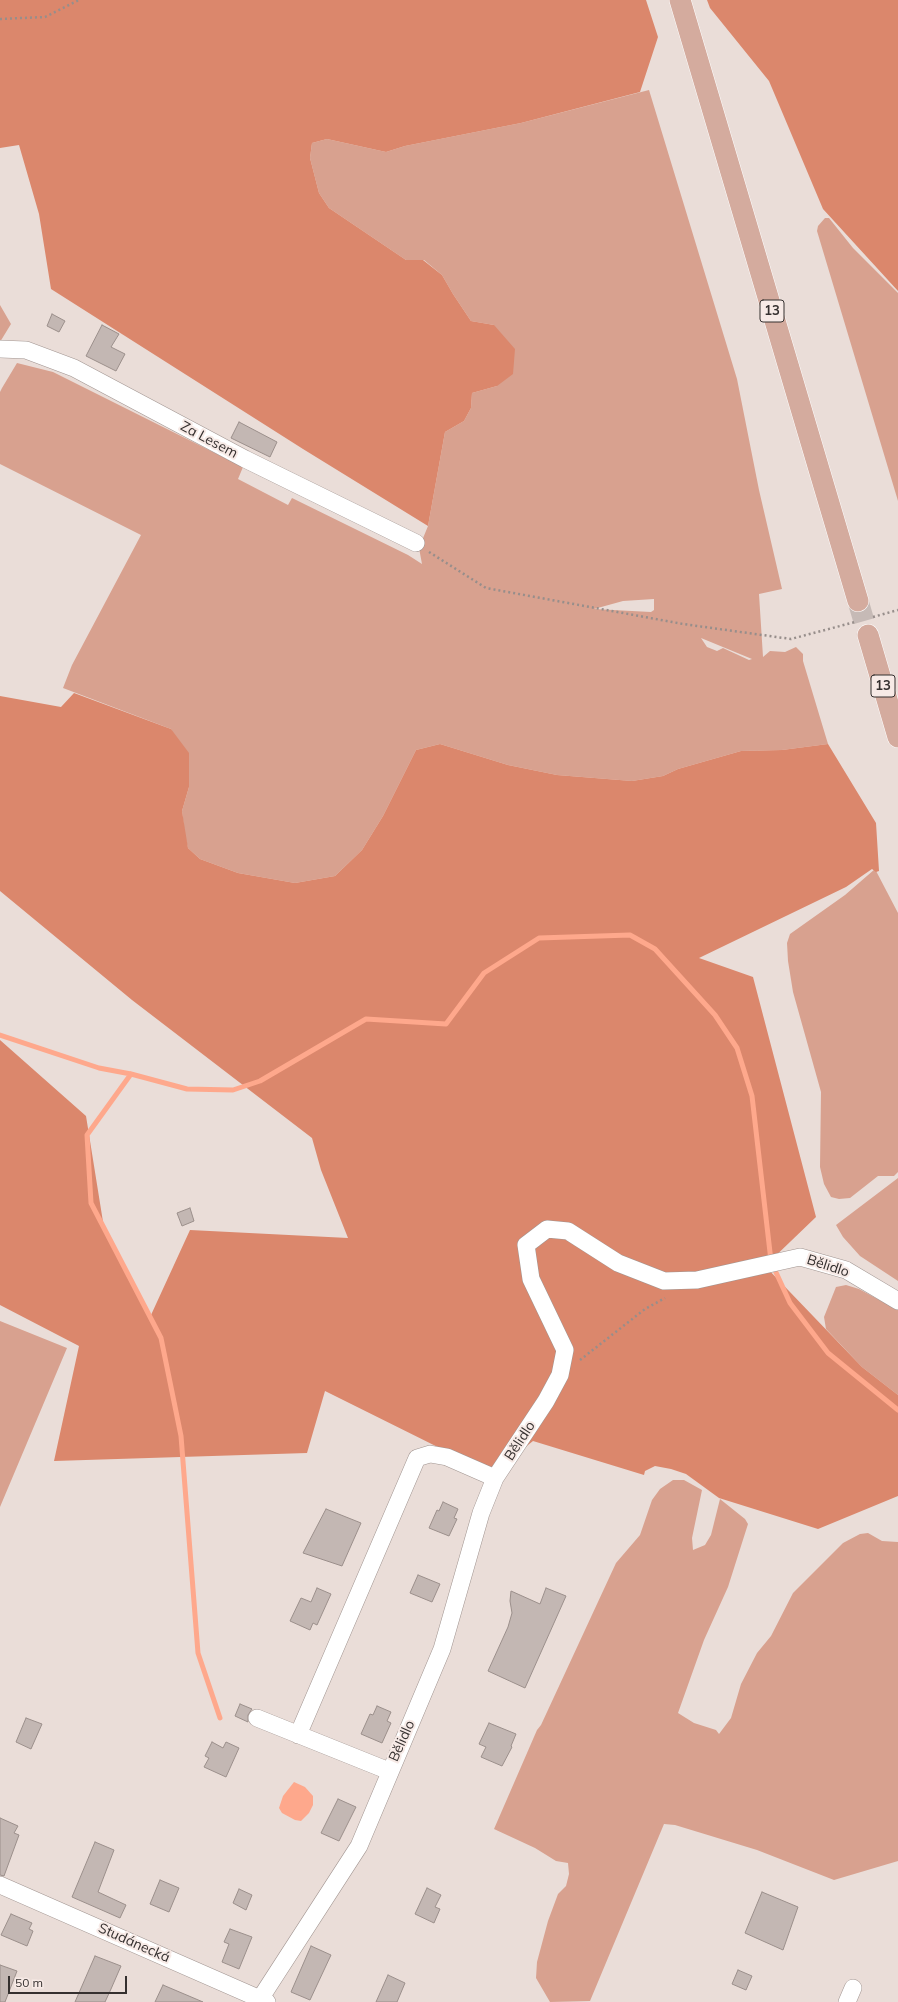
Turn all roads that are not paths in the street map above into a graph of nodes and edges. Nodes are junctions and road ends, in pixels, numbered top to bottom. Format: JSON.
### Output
{"nodes":[{"id":1,"x":680,"y":0,"type":"edge"},
{"id":2,"x":0,"y":349,"type":"edge"},
{"id":3,"x":416,"y":543,"type":"road end"},
{"id":4,"x":898,"y":737,"type":"edge"},
{"id":5,"x":898,"y":1301,"type":"edge"},
{"id":6,"x":495,"y":1478,"type":"junction"},
{"id":7,"x":257,"y":1718,"type":"dead end"},
{"id":8,"x":298,"y":1735,"type":"junction"},
{"id":9,"x":389,"y":1771,"type":"junction"},
{"id":10,"x":0,"y":1885,"type":"edge"},
{"id":11,"x":261,"y":2001,"type":"edge"}],
"edges":[{"from":1,"to":4,"type":"main road","number":"13"},
{"from":2,"to":3,"type":"street","name":"Za Lesem"},
{"from":5,"to":6,"type":"street","name":"Bělidlo"},
{"from":6,"to":8,"type":"street"},
{"from":6,"to":9,"type":"street","name":"Bělidlo"},
{"from":7,"to":8,"type":"street"},
{"from":8,"to":9,"type":"street"},
{"from":9,"to":11,"type":"street","name":"Bělidlo"},
{"from":10,"to":11,"type":"street","name":"Studánecká"}]}
